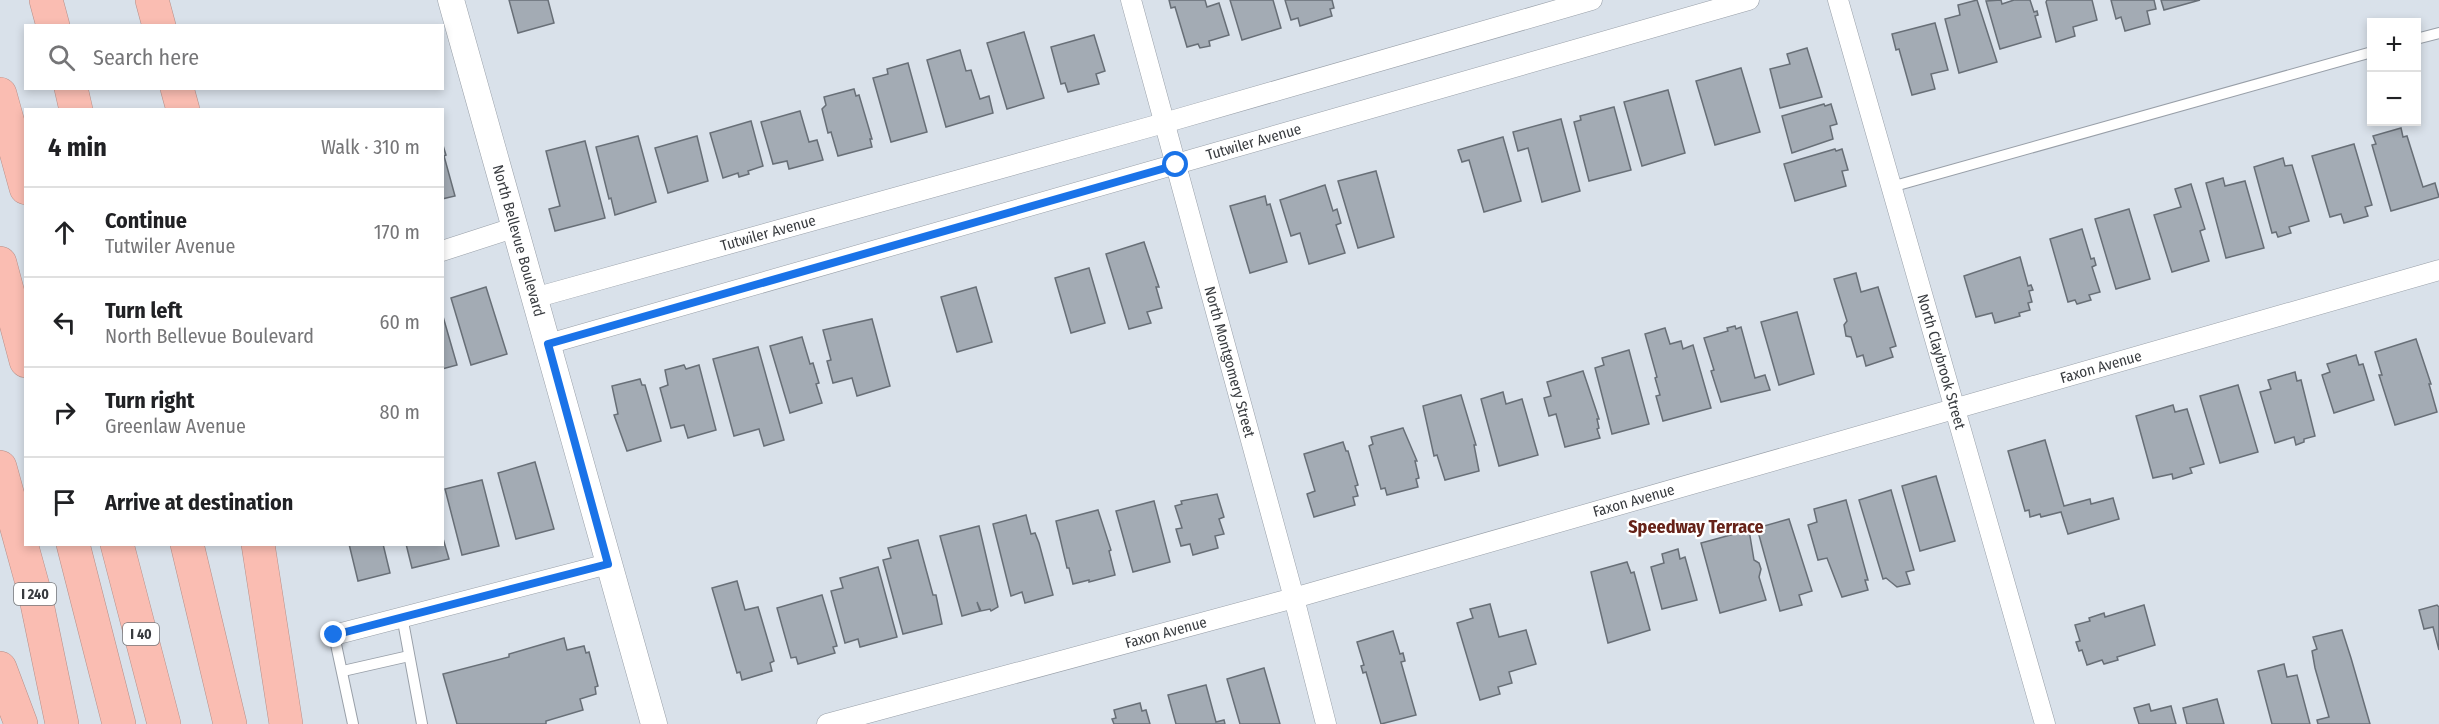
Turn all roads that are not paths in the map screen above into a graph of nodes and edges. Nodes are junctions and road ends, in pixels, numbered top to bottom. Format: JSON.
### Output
{"nodes":[{"id":1,"x":46,"y":0,"type":"edge"},
{"id":2,"x":152,"y":0,"type":"edge"},
{"id":3,"x":451,"y":0,"type":"edge"},
{"id":4,"x":1131,"y":0,"type":"edge"},
{"id":5,"x":1592,"y":0,"type":"edge"},
{"id":6,"x":1749,"y":0,"type":"edge"},
{"id":7,"x":1838,"y":0,"type":"edge"},
{"id":8,"x":52,"y":24,"type":"edge"},
{"id":9,"x":158,"y":24,"type":"edge"},
{"id":10,"x":2439,"y":33,"type":"edge"},
{"id":11,"x":2421,"y":38,"type":"edge"},
{"id":12,"x":2367,"y":53,"type":"edge"},
{"id":13,"x":71,"y":90,"type":"edge"},
{"id":14,"x":178,"y":90,"type":"edge"},
{"id":15,"x":0,"y":94,"type":"edge"},
{"id":16,"x":76,"y":108,"type":"edge"},
{"id":17,"x":182,"y":108,"type":"edge"},
{"id":18,"x":1164,"y":123,"type":"junction"},
{"id":19,"x":1176,"y":165,"type":"junction"},
{"id":20,"x":24,"y":181,"type":"edge"},
{"id":21,"x":1892,"y":187,"type":"junction"},
{"id":22,"x":513,"y":228,"type":"junction"},
{"id":23,"x":444,"y":250,"type":"edge"},
{"id":24,"x":0,"y":263,"type":"edge"},
{"id":25,"x":2439,"y":270,"type":"edge"},
{"id":26,"x":534,"y":298,"type":"junction"},
{"id":27,"x":548,"y":344,"type":"junction"},
{"id":28,"x":24,"y":353,"type":"edge"},
{"id":29,"x":1955,"y":408,"type":"junction"},
{"id":30,"x":0,"y":467,"type":"edge"},
{"id":31,"x":74,"y":546,"type":"edge"},
{"id":32,"x":118,"y":546,"type":"edge"},
{"id":33,"x":187,"y":546,"type":"edge"},
{"id":34,"x":258,"y":546,"type":"edge"},
{"id":35,"x":608,"y":564,"type":"junction"},
{"id":36,"x":1294,"y":598,"type":"junction"},
{"id":37,"x":402,"y":616,"type":"junction"},
{"id":38,"x":334,"y":635,"type":"joint"},
{"id":39,"x":408,"y":656,"type":"junction"},
{"id":40,"x":0,"y":668,"type":"edge"},
{"id":41,"x":343,"y":671,"type":"junction"},
{"id":42,"x":21,"y":724,"type":"edge"},
{"id":43,"x":62,"y":724,"type":"edge"},
{"id":44,"x":119,"y":724,"type":"edge"},
{"id":45,"x":164,"y":724,"type":"edge"},
{"id":46,"x":230,"y":724,"type":"edge"},
{"id":47,"x":286,"y":724,"type":"edge"},
{"id":48,"x":353,"y":724,"type":"edge"},
{"id":49,"x":422,"y":724,"type":"edge"},
{"id":50,"x":654,"y":724,"type":"edge"},
{"id":51,"x":828,"y":724,"type":"edge"},
{"id":52,"x":1326,"y":724,"type":"edge"},
{"id":53,"x":2045,"y":724,"type":"edge"}],
"edges":[{"from":1,"to":8,"type":"highway"},
{"from":2,"to":9,"type":"highway"},
{"from":3,"to":22,"type":"street","name":"North Bellevue Boulevard"},
{"from":4,"to":18,"type":"street","name":"North Montgomery Street"},
{"from":5,"to":18,"type":"street","name":"Tutwiler Avenue"},
{"from":6,"to":19,"type":"street","name":"Tutwiler Avenue"},
{"from":7,"to":21,"type":"street","name":"North Claybrook Street"},
{"from":10,"to":11,"type":"lane"},
{"from":12,"to":21,"type":"lane"},
{"from":13,"to":16,"type":"highway"},
{"from":14,"to":17,"type":"highway"},
{"from":15,"to":20,"type":"highway"},
{"from":18,"to":19,"type":"street","name":"North Montgomery Street"},
{"from":18,"to":26,"type":"street","name":"Tutwiler Avenue"},
{"from":19,"to":27,"type":"street","name":"Tutwiler Avenue"},
{"from":19,"to":36,"type":"street","name":"North Montgomery Street"},
{"from":21,"to":29,"type":"street","name":"North Claybrook Street"},
{"from":22,"to":23,"type":"street"},
{"from":22,"to":26,"type":"street","name":"North Bellevue Boulevard"},
{"from":24,"to":28,"type":"highway"},
{"from":25,"to":29,"type":"street","name":"Faxon Avenue"},
{"from":26,"to":27,"type":"street","name":"North Bellevue Boulevard"},
{"from":27,"to":35,"type":"street","name":"North Bellevue Boulevard"},
{"from":29,"to":36,"type":"street","name":"Faxon Avenue"},
{"from":29,"to":53,"type":"street","name":"North Claybrook Street"},
{"from":30,"to":43,"type":"highway","number":"I 240"},
{"from":31,"to":44,"type":"highway"},
{"from":32,"to":45,"type":"highway","number":"I 40"},
{"from":33,"to":46,"type":"highway"},
{"from":34,"to":47,"type":"highway"},
{"from":35,"to":37,"type":"street"},
{"from":35,"to":50,"type":"street","name":"North Bellevue Boulevard"},
{"from":36,"to":51,"type":"street","name":"Faxon Avenue"},
{"from":36,"to":52,"type":"street","name":"North Montgomery Street"},
{"from":37,"to":38,"type":"street"},
{"from":37,"to":39,"type":"lane"},
{"from":38,"to":41,"type":"lane"},
{"from":39,"to":41,"type":"lane"},
{"from":39,"to":49,"type":"lane"},
{"from":40,"to":42,"type":"highway"},
{"from":41,"to":48,"type":"lane"}]}
